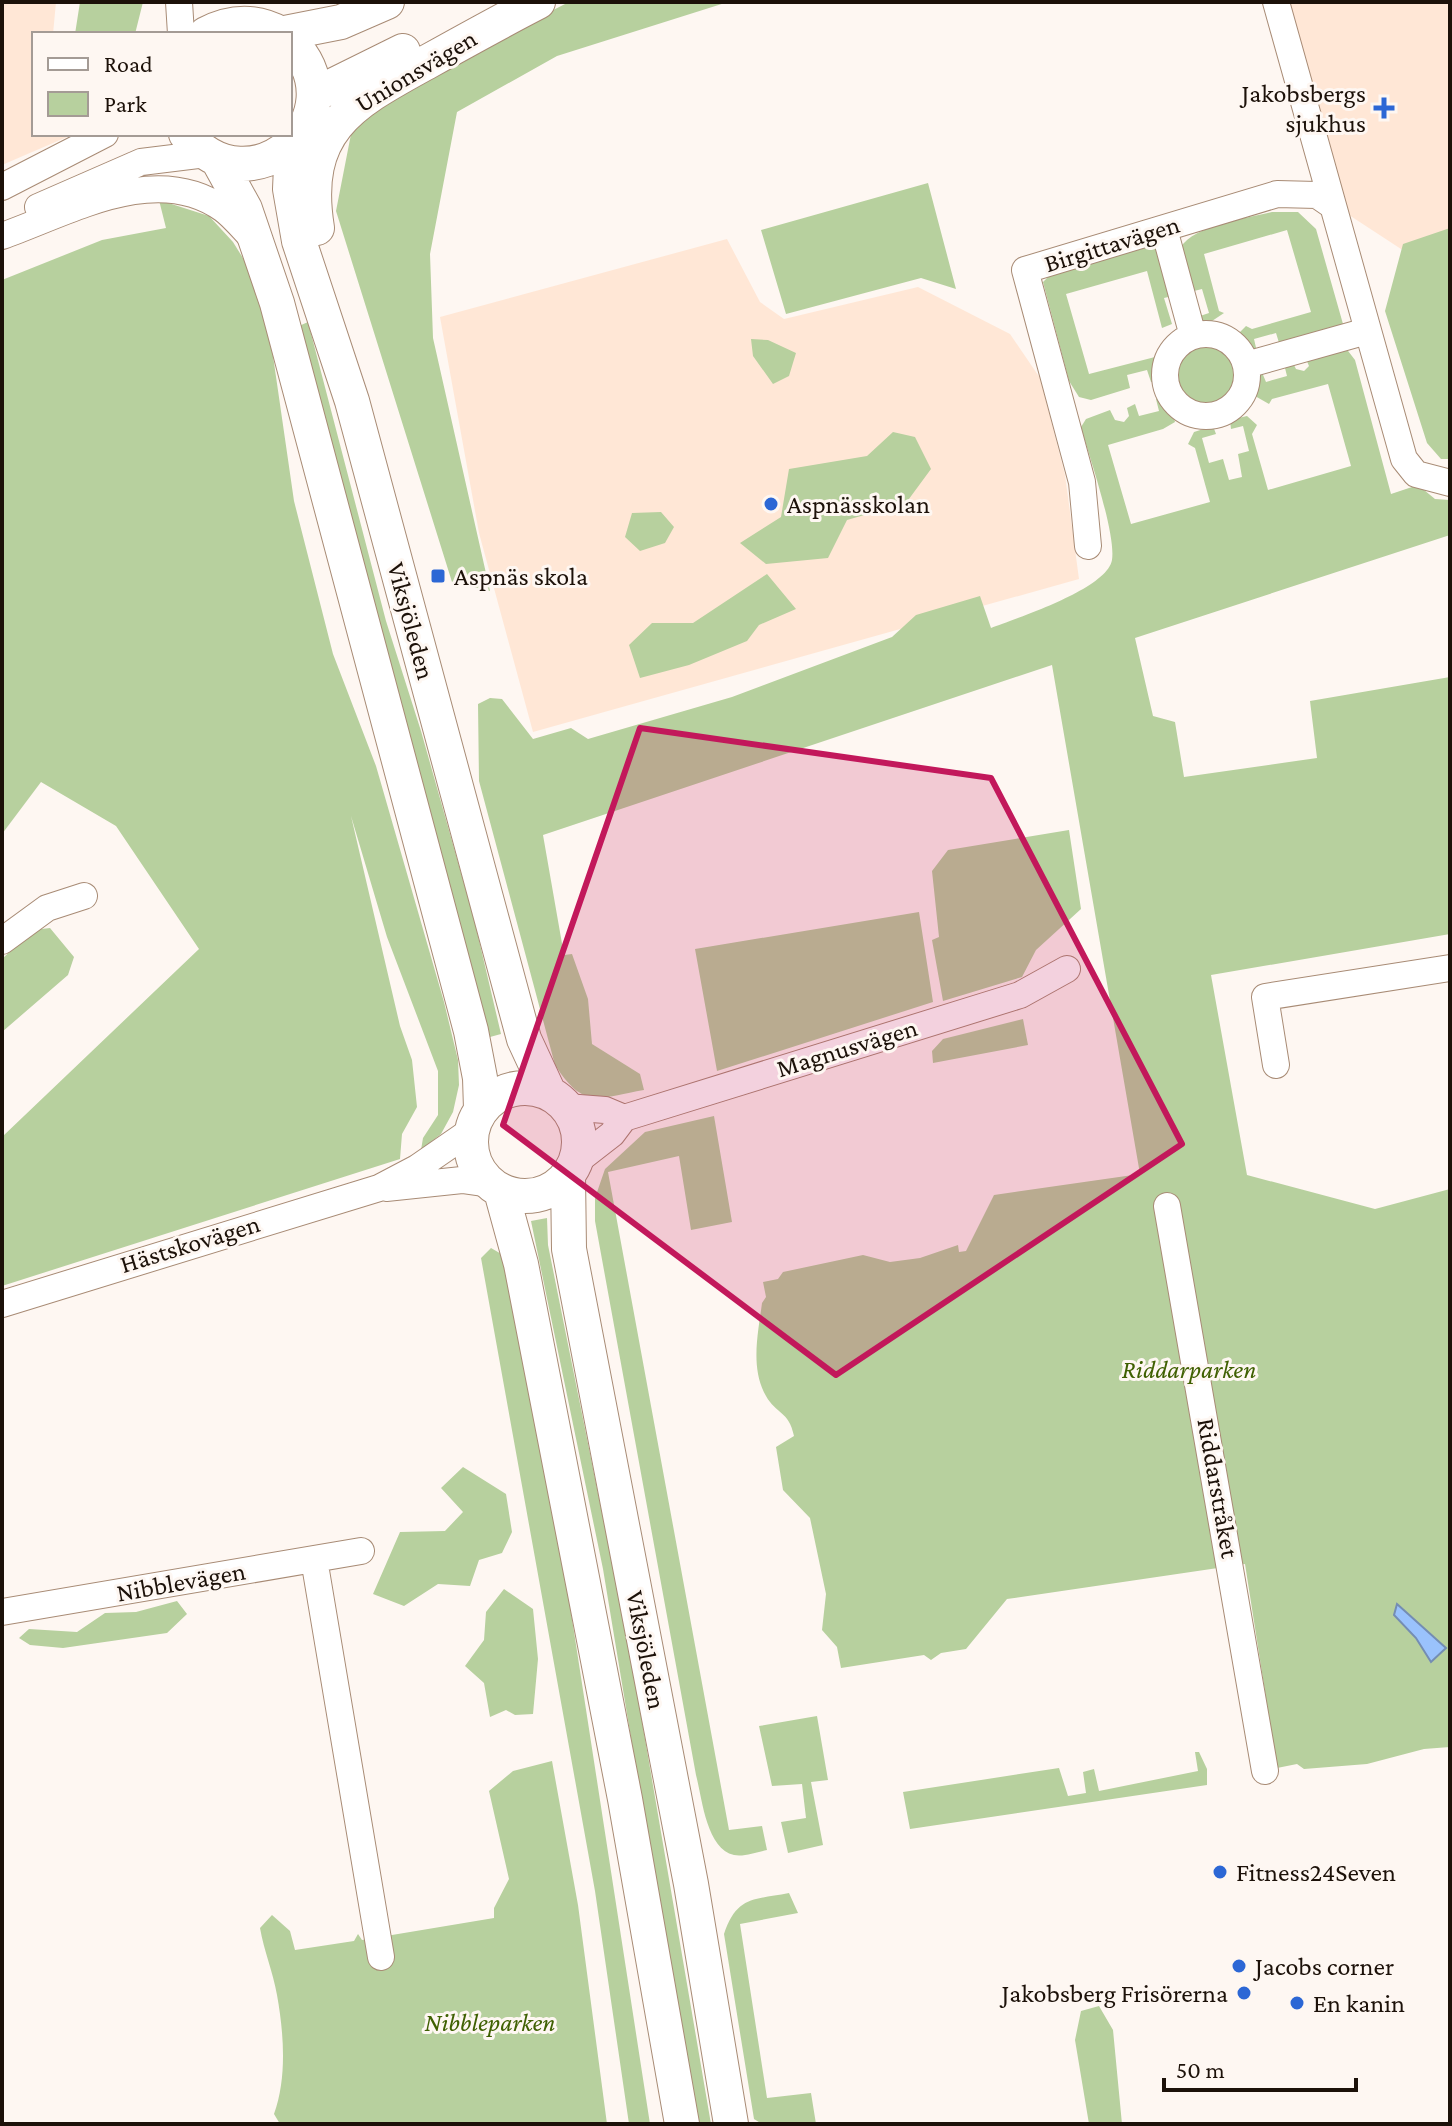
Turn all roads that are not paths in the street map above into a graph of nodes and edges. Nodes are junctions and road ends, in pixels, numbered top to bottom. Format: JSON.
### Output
{"nodes":[{"id":1,"x":179,"y":2,"type":"edge"},
{"id":2,"x":387,"y":2,"type":"edge"},
{"id":3,"x":504,"y":2,"type":"edge"},
{"id":4,"x":538,"y":2,"type":"edge"},
{"id":5,"x":1276,"y":2,"type":"edge"},
{"id":6,"x":272,"y":27,"type":"edge"},
{"id":7,"x":181,"y":32,"type":"edge"},
{"id":8,"x":212,"y":32,"type":"edge"},
{"id":9,"x":292,"y":49,"type":"edge"},
{"id":10,"x":314,"y":95,"type":"junction"},
{"id":11,"x":101,"y":136,"type":"edge"},
{"id":12,"x":292,"y":145,"type":"junction"},
{"id":13,"x":203,"y":149,"type":"edge"},
{"id":14,"x":2,"y":187,"type":"edge"},
{"id":15,"x":1333,"y":206,"type":"junction"},
{"id":16,"x":2,"y":224,"type":"edge"},
{"id":17,"x":1164,"y":229,"type":"junction"},
{"id":18,"x":2,"y":236,"type":"edge"},
{"id":19,"x":257,"y":243,"type":"junction"},
{"id":20,"x":1367,"y":331,"type":"junction"},
{"id":21,"x":1193,"y":336,"type":"junction"},
{"id":22,"x":1246,"y":365,"type":"junction"},
{"id":23,"x":352,"y":401,"type":"junction"},
{"id":24,"x":1450,"y":483,"type":"edge"},
{"id":25,"x":1088,"y":546,"type":"dead end"},
{"id":26,"x":84,"y":896,"type":"dead end"},
{"id":27,"x":2,"y":941,"type":"edge"},
{"id":28,"x":1450,"y":968,"type":"edge"},
{"id":29,"x":1067,"y":969,"type":"dead end"},
{"id":30,"x":1276,"y":1065,"type":"dead end"},
{"id":31,"x":558,"y":1100,"type":"junction"},
{"id":32,"x":624,"y":1118,"type":"junction"},
{"id":33,"x":476,"y":1120,"type":"junction"},
{"id":34,"x":572,"y":1169,"type":"junction"},
{"id":35,"x":379,"y":1188,"type":"junction"},
{"id":36,"x":495,"y":1188,"type":"junction"},
{"id":37,"x":1167,"y":1206,"type":"dead end"},
{"id":38,"x":2,"y":1304,"type":"edge"},
{"id":39,"x":361,"y":1551,"type":"dead end"},
{"id":40,"x":314,"y":1559,"type":"junction"},
{"id":41,"x":2,"y":1612,"type":"edge"},
{"id":42,"x":1265,"y":1771,"type":"dead end"},
{"id":43,"x":381,"y":1957,"type":"dead end"},
{"id":44,"x":682,"y":2124,"type":"edge"},
{"id":45,"x":731,"y":2124,"type":"edge"}],
"edges":[{"from":1,"to":7,"type":"street"},
{"from":2,"to":6,"type":"main road"},
{"from":3,"to":10,"type":"main road","name":"Unionsvägen"},
{"from":4,"to":23,"type":"main road","name":"Unionsvägen"},
{"from":5,"to":15,"type":"street"},
{"from":6,"to":8,"type":"main road"},
{"from":9,"to":10,"type":"main road"},
{"from":10,"to":12,"type":"main road"},
{"from":11,"to":14,"type":"street"},
{"from":12,"to":13,"type":"main road"},
{"from":12,"to":23,"type":"main road","name":"Viksjöleden"},
{"from":13,"to":16,"type":"street"},
{"from":13,"to":19,"type":"main road","name":"Viksjöleden"},
{"from":15,"to":17,"type":"street","name":"Birgittavägen"},
{"from":15,"to":20,"type":"street"},
{"from":17,"to":21,"type":"street"},
{"from":17,"to":25,"type":"street","name":"Birgittavägen"},
{"from":18,"to":19,"type":"street","name":"Viksjöleden"},
{"from":19,"to":33,"type":"main road","name":"Viksjöleden"},
{"from":20,"to":22,"type":"street"},
{"from":20,"to":24,"type":"street"},
{"from":21,"to":22,"type":"street"},
{"from":21,"to":22,"type":"street"},
{"from":23,"to":31,"type":"main road","name":"Viksjöleden"},
{"from":26,"to":27,"type":"street"},
{"from":28,"to":30,"type":"street"},
{"from":29,"to":32,"type":"street","name":"Magnusvägen"},
{"from":31,"to":32,"type":"street"},
{"from":31,"to":33,"type":"main road"},
{"from":31,"to":34,"type":"main road"},
{"from":32,"to":34,"type":"street","name":"Magnusvägen"},
{"from":33,"to":35,"type":"street","name":"Hästskovägen"},
{"from":33,"to":36,"type":"main road"},
{"from":34,"to":36,"type":"main road"},
{"from":34,"to":45,"type":"main road","name":"Viksjöleden"},
{"from":35,"to":36,"type":"street","name":"Hästskovägen"},
{"from":35,"to":38,"type":"street","name":"Hästskovägen"},
{"from":36,"to":44,"type":"main road","name":"Viksjöleden"},
{"from":37,"to":42,"type":"street","name":"Riddarstråket"},
{"from":39,"to":40,"type":"street","name":"Nibblevägen"},
{"from":40,"to":41,"type":"street","name":"Nibblevägen"},
{"from":40,"to":43,"type":"street"}]}
